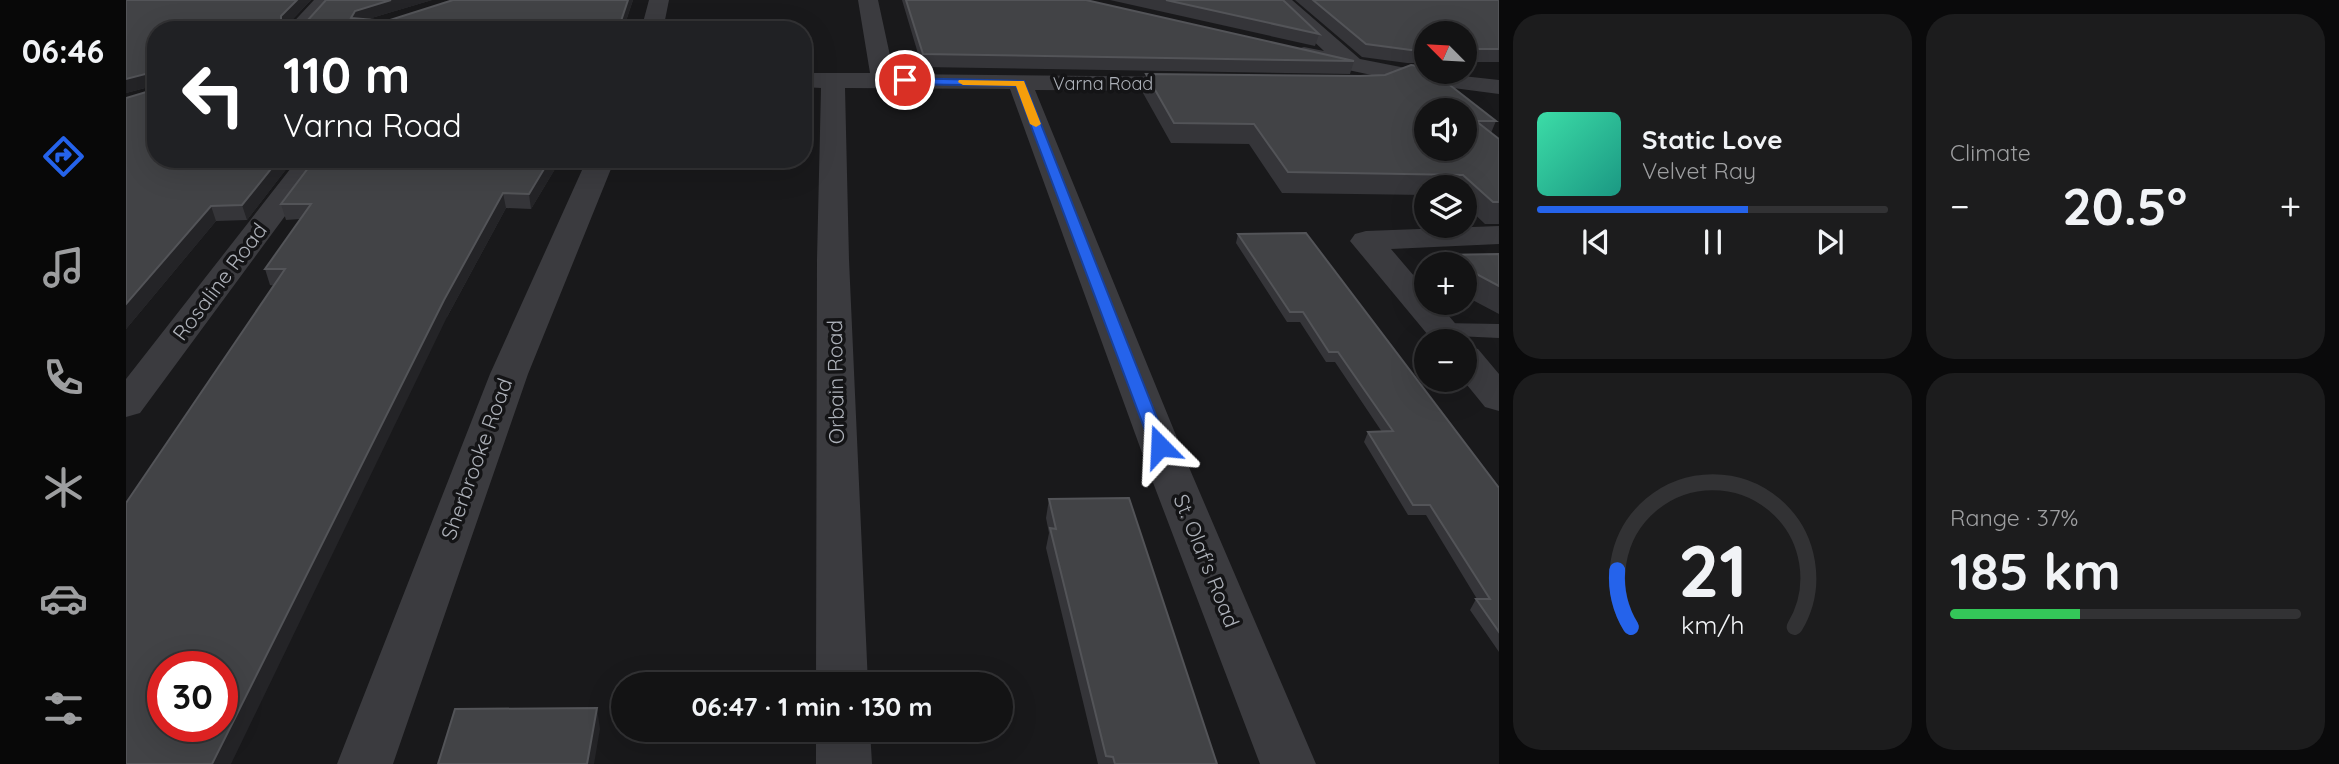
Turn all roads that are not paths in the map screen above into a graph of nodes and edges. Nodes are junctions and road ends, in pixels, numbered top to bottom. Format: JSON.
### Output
{"nodes":[{"id":1,"x":326,"y":0,"type":"edge"},
{"id":2,"x":659,"y":0,"type":"edge"},
{"id":3,"x":867,"y":0,"type":"edge"},
{"id":4,"x":1280,"y":0,"type":"edge"},
{"id":5,"x":306,"y":21,"type":"edge"},
{"id":6,"x":654,"y":21,"type":"edge"},
{"id":7,"x":1287,"y":50,"type":"edge"},
{"id":8,"x":1347,"y":75,"type":"junction"},
{"id":9,"x":818,"y":80,"type":"edge"},
{"id":10,"x":883,"y":80,"type":"junction"},
{"id":11,"x":1020,"y":83,"type":"junction"},
{"id":12,"x":1222,"y":84,"type":"edge"},
{"id":13,"x":1497,"y":86,"type":"edge"},
{"id":14,"x":306,"y":168,"type":"edge"},
{"id":15,"x":597,"y":168,"type":"edge"},
{"id":16,"x":1499,"y":235,"type":"edge"},
{"id":17,"x":1441,"y":329,"type":"edge"},
{"id":18,"x":1499,"y":331,"type":"edge"},
{"id":19,"x":1477,"y":337,"type":"edge"},
{"id":20,"x":1477,"y":372,"type":"edge"},
{"id":21,"x":1499,"y":399,"type":"edge"},
{"id":22,"x":126,"y":405,"type":"edge"},
{"id":23,"x":842,"y":672,"type":"edge"},
{"id":24,"x":843,"y":742,"type":"edge"},
{"id":25,"x":365,"y":764,"type":"edge"},
{"id":26,"x":844,"y":764,"type":"edge"},
{"id":27,"x":1288,"y":764,"type":"edge"}],
"edges":[{"from":1,"to":5,"type":"street"},
{"from":2,"to":6,"type":"street"},
{"from":3,"to":10,"type":"street"},
{"from":4,"to":8,"type":"street"},
{"from":7,"to":8,"type":"street"},
{"from":8,"to":13,"type":"street"},
{"from":9,"to":10,"type":"street","name":"Varna Road"},
{"from":9,"to":23,"type":"street","name":"Orbain Road"},
{"from":10,"to":11,"type":"street","name":"Varna Road"},
{"from":11,"to":12,"type":"street","name":"Varna Road"},
{"from":11,"to":27,"type":"street","name":"St. Olaf's Road"},
{"from":14,"to":22,"type":"street","name":"Rosaline Road"},
{"from":15,"to":25,"type":"street","name":"Sherbrooke Road"},
{"from":16,"to":17,"type":"street"},
{"from":18,"to":19,"type":"lane"},
{"from":20,"to":21,"type":"street"},
{"from":24,"to":26,"type":"street"}]}
